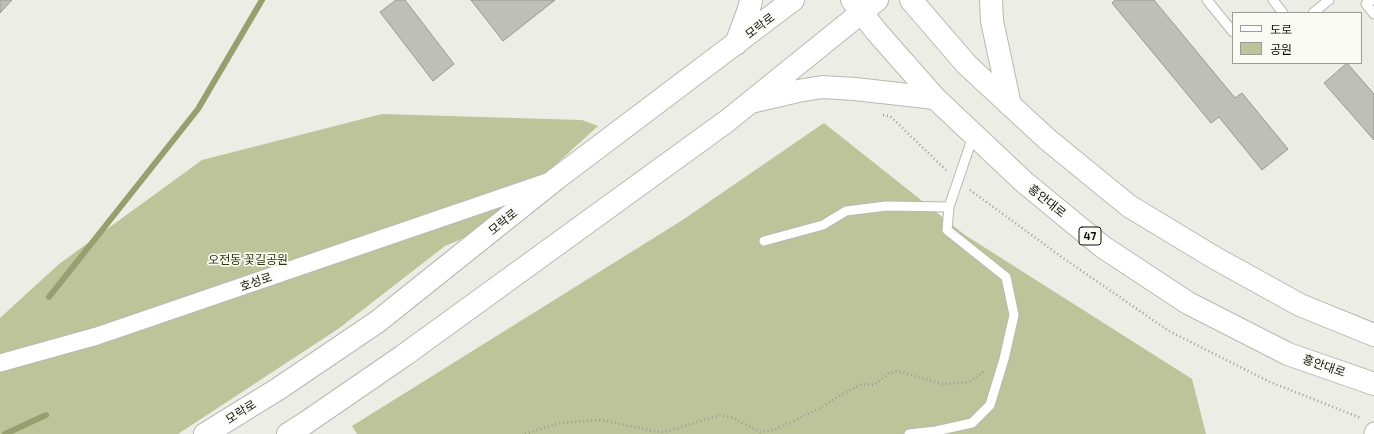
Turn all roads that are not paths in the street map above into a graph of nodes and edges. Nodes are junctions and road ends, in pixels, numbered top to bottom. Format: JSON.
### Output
{"nodes":[{"id":1,"x":751,"y":0,"type":"edge"},
{"id":2,"x":793,"y":0,"type":"edge"},
{"id":3,"x":911,"y":0,"type":"edge"},
{"id":4,"x":991,"y":0,"type":"edge"},
{"id":5,"x":1206,"y":0,"type":"edge"},
{"id":6,"x":1273,"y":0,"type":"edge"},
{"id":7,"x":1329,"y":0,"type":"edge"},
{"id":8,"x":1372,"y":0,"type":"edge"},
{"id":9,"x":863,"y":4,"type":"edge"},
{"id":10,"x":1282,"y":12,"type":"edge"},
{"id":11,"x":1314,"y":12,"type":"edge"},
{"id":12,"x":1374,"y":14,"type":"edge"},
{"id":13,"x":1232,"y":31,"type":"edge"},
{"id":14,"x":736,"y":44,"type":"junction"},
{"id":15,"x":935,"y":98,"type":"junction"},
{"id":16,"x":750,"y":102,"type":"junction"},
{"id":17,"x":1010,"y":105,"type":"junction"},
{"id":18,"x":974,"y":135,"type":"junction"},
{"id":19,"x":556,"y":179,"type":"junction"},
{"id":20,"x":949,"y":207,"type":"junction"},
{"id":21,"x":764,"y":241,"type":"dead end"},
{"id":22,"x":1374,"y":335,"type":"edge"},
{"id":23,"x":0,"y":363,"type":"edge"},
{"id":24,"x":1374,"y":384,"type":"edge"},
{"id":25,"x":205,"y":434,"type":"edge"},
{"id":26,"x":288,"y":434,"type":"edge"},
{"id":27,"x":908,"y":434,"type":"edge"}],
"edges":[{"from":1,"to":14,"type":"street"},
{"from":2,"to":14,"type":"street","name":"모락로"},
{"from":3,"to":17,"type":"street"},
{"from":4,"to":17,"type":"street"},
{"from":5,"to":13,"type":"lane"},
{"from":6,"to":10,"type":"lane"},
{"from":7,"to":11,"type":"lane"},
{"from":8,"to":12,"type":"lane"},
{"from":9,"to":15,"type":"street","name":"흥안대로","number":"47"},
{"from":9,"to":16,"type":"street"},
{"from":14,"to":19,"type":"street","name":"모락로"},
{"from":15,"to":16,"type":"street"},
{"from":15,"to":18,"type":"street","name":"흥안대로","number":"47"},
{"from":16,"to":26,"type":"street"},
{"from":17,"to":22,"type":"street"},
{"from":18,"to":20,"type":"lane"},
{"from":18,"to":24,"type":"street","name":"흥안대로","number":"47"},
{"from":19,"to":23,"type":"street","name":"호성로"},
{"from":19,"to":25,"type":"street","name":"모락로"},
{"from":20,"to":21,"type":"lane"},
{"from":20,"to":27,"type":"lane"}]}
